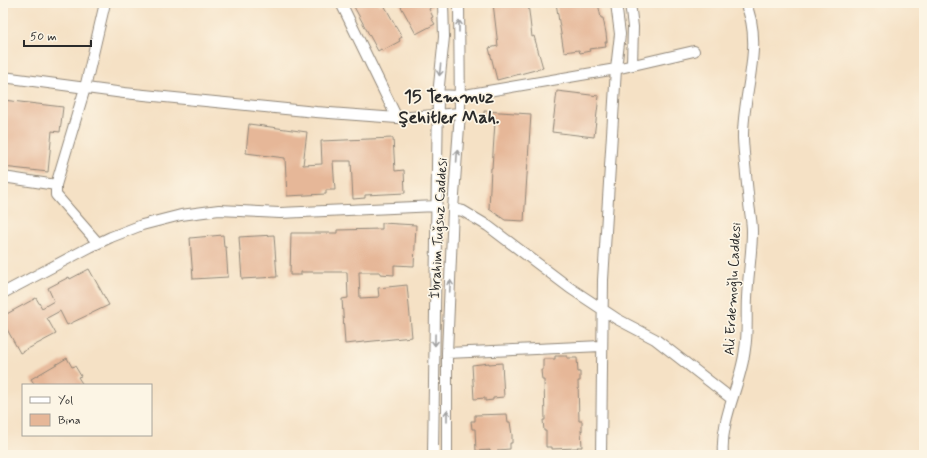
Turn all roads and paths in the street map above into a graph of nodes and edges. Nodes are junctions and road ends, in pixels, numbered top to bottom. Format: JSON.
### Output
{"nodes":[{"id":1,"x":105,"y":3,"type":"edge"},
{"id":2,"x":341,"y":3,"type":"edge"},
{"id":3,"x":443,"y":3,"type":"edge"},
{"id":4,"x":459,"y":3,"type":"edge"},
{"id":5,"x":616,"y":3,"type":"edge"},
{"id":6,"x":630,"y":3,"type":"edge"},
{"id":7,"x":772,"y":3,"type":"edge"},
{"id":8,"x":746,"y":6,"type":"edge"},
{"id":9,"x":694,"y":51,"type":"dead end"},
{"id":10,"x":632,"y":65,"type":"junction"},
{"id":11,"x":616,"y":68,"type":"junction"},
{"id":12,"x":3,"y":77,"type":"edge"},
{"id":13,"x":85,"y":88,"type":"junction"},
{"id":14,"x":438,"y":95,"type":"junction"},
{"id":15,"x":459,"y":96,"type":"junction"},
{"id":16,"x":460,"y":113,"type":"junction"},
{"id":17,"x":438,"y":114,"type":"junction"},
{"id":18,"x":397,"y":118,"type":"junction"},
{"id":19,"x":3,"y":177,"type":"edge"},
{"id":20,"x":56,"y":185,"type":"junction"},
{"id":21,"x":437,"y":206,"type":"junction"},
{"id":22,"x":453,"y":209,"type":"junction"},
{"id":23,"x":98,"y":243,"type":"junction"},
{"id":24,"x":3,"y":294,"type":"edge"},
{"id":25,"x":602,"y":310,"type":"junction"},
{"id":26,"x":602,"y":346,"type":"junction"},
{"id":27,"x":447,"y":353,"type":"junction"},
{"id":28,"x":732,"y":399,"type":"junction"},
{"id":29,"x":433,"y":455,"type":"edge"},
{"id":30,"x":447,"y":455,"type":"edge"},
{"id":31,"x":601,"y":455,"type":"edge"},
{"id":32,"x":723,"y":455,"type":"edge"}],
"edges":[{"from":1,"to":13,"type":"street"},
{"from":2,"to":18,"type":"street"},
{"from":3,"to":14,"type":"street","name":"İbrahim Tuğsuz Caddesi","one_way":true},
{"from":15,"to":4,"type":"street","name":"İbrahim Tuğsuz Caddesi","one_way":true},
{"from":5,"to":11,"type":"street"},
{"from":6,"to":10,"type":"street"},
{"from":7,"to":8,"type":"path"},
{"from":8,"to":28,"type":"street","name":"Ali Erdemoğlu Caddesi"},
{"from":9,"to":10,"type":"street"},
{"from":10,"to":11,"type":"street"},
{"from":11,"to":15,"type":"street"},
{"from":11,"to":25,"type":"street"},
{"from":12,"to":13,"type":"street"},
{"from":13,"to":18,"type":"street"},
{"from":13,"to":20,"type":"street"},
{"from":14,"to":15,"type":"street"},
{"from":14,"to":17,"type":"street","name":"İbrahim Tuğsuz Caddesi"},
{"from":15,"to":16,"type":"street","name":"İbrahim Tuğsuz Caddesi"},
{"from":16,"to":17,"type":"street"},
{"from":22,"to":16,"type":"street","name":"İbrahim Tuğsuz Caddesi","one_way":true},
{"from":17,"to":18,"type":"street"},
{"from":17,"to":21,"type":"street","name":"İbrahim Tuğsuz Caddesi"},
{"from":19,"to":20,"type":"street"},
{"from":20,"to":23,"type":"street"},
{"from":21,"to":23,"type":"street"},
{"from":21,"to":29,"type":"street","name":"İbrahim Tuğsuz Caddesi","one_way":true},
{"from":22,"to":25,"type":"street"},
{"from":27,"to":22,"type":"street","name":"İbrahim Tuğsuz Caddesi","one_way":true},
{"from":23,"to":24,"type":"street"},
{"from":25,"to":26,"type":"street"},
{"from":25,"to":28,"type":"street"},
{"from":26,"to":27,"type":"street"},
{"from":26,"to":31,"type":"street"},
{"from":30,"to":27,"type":"street","name":"İbrahim Tuğsuz Caddesi","one_way":true},
{"from":28,"to":32,"type":"street","name":"Ali Erdemoğlu Caddesi"}]}
